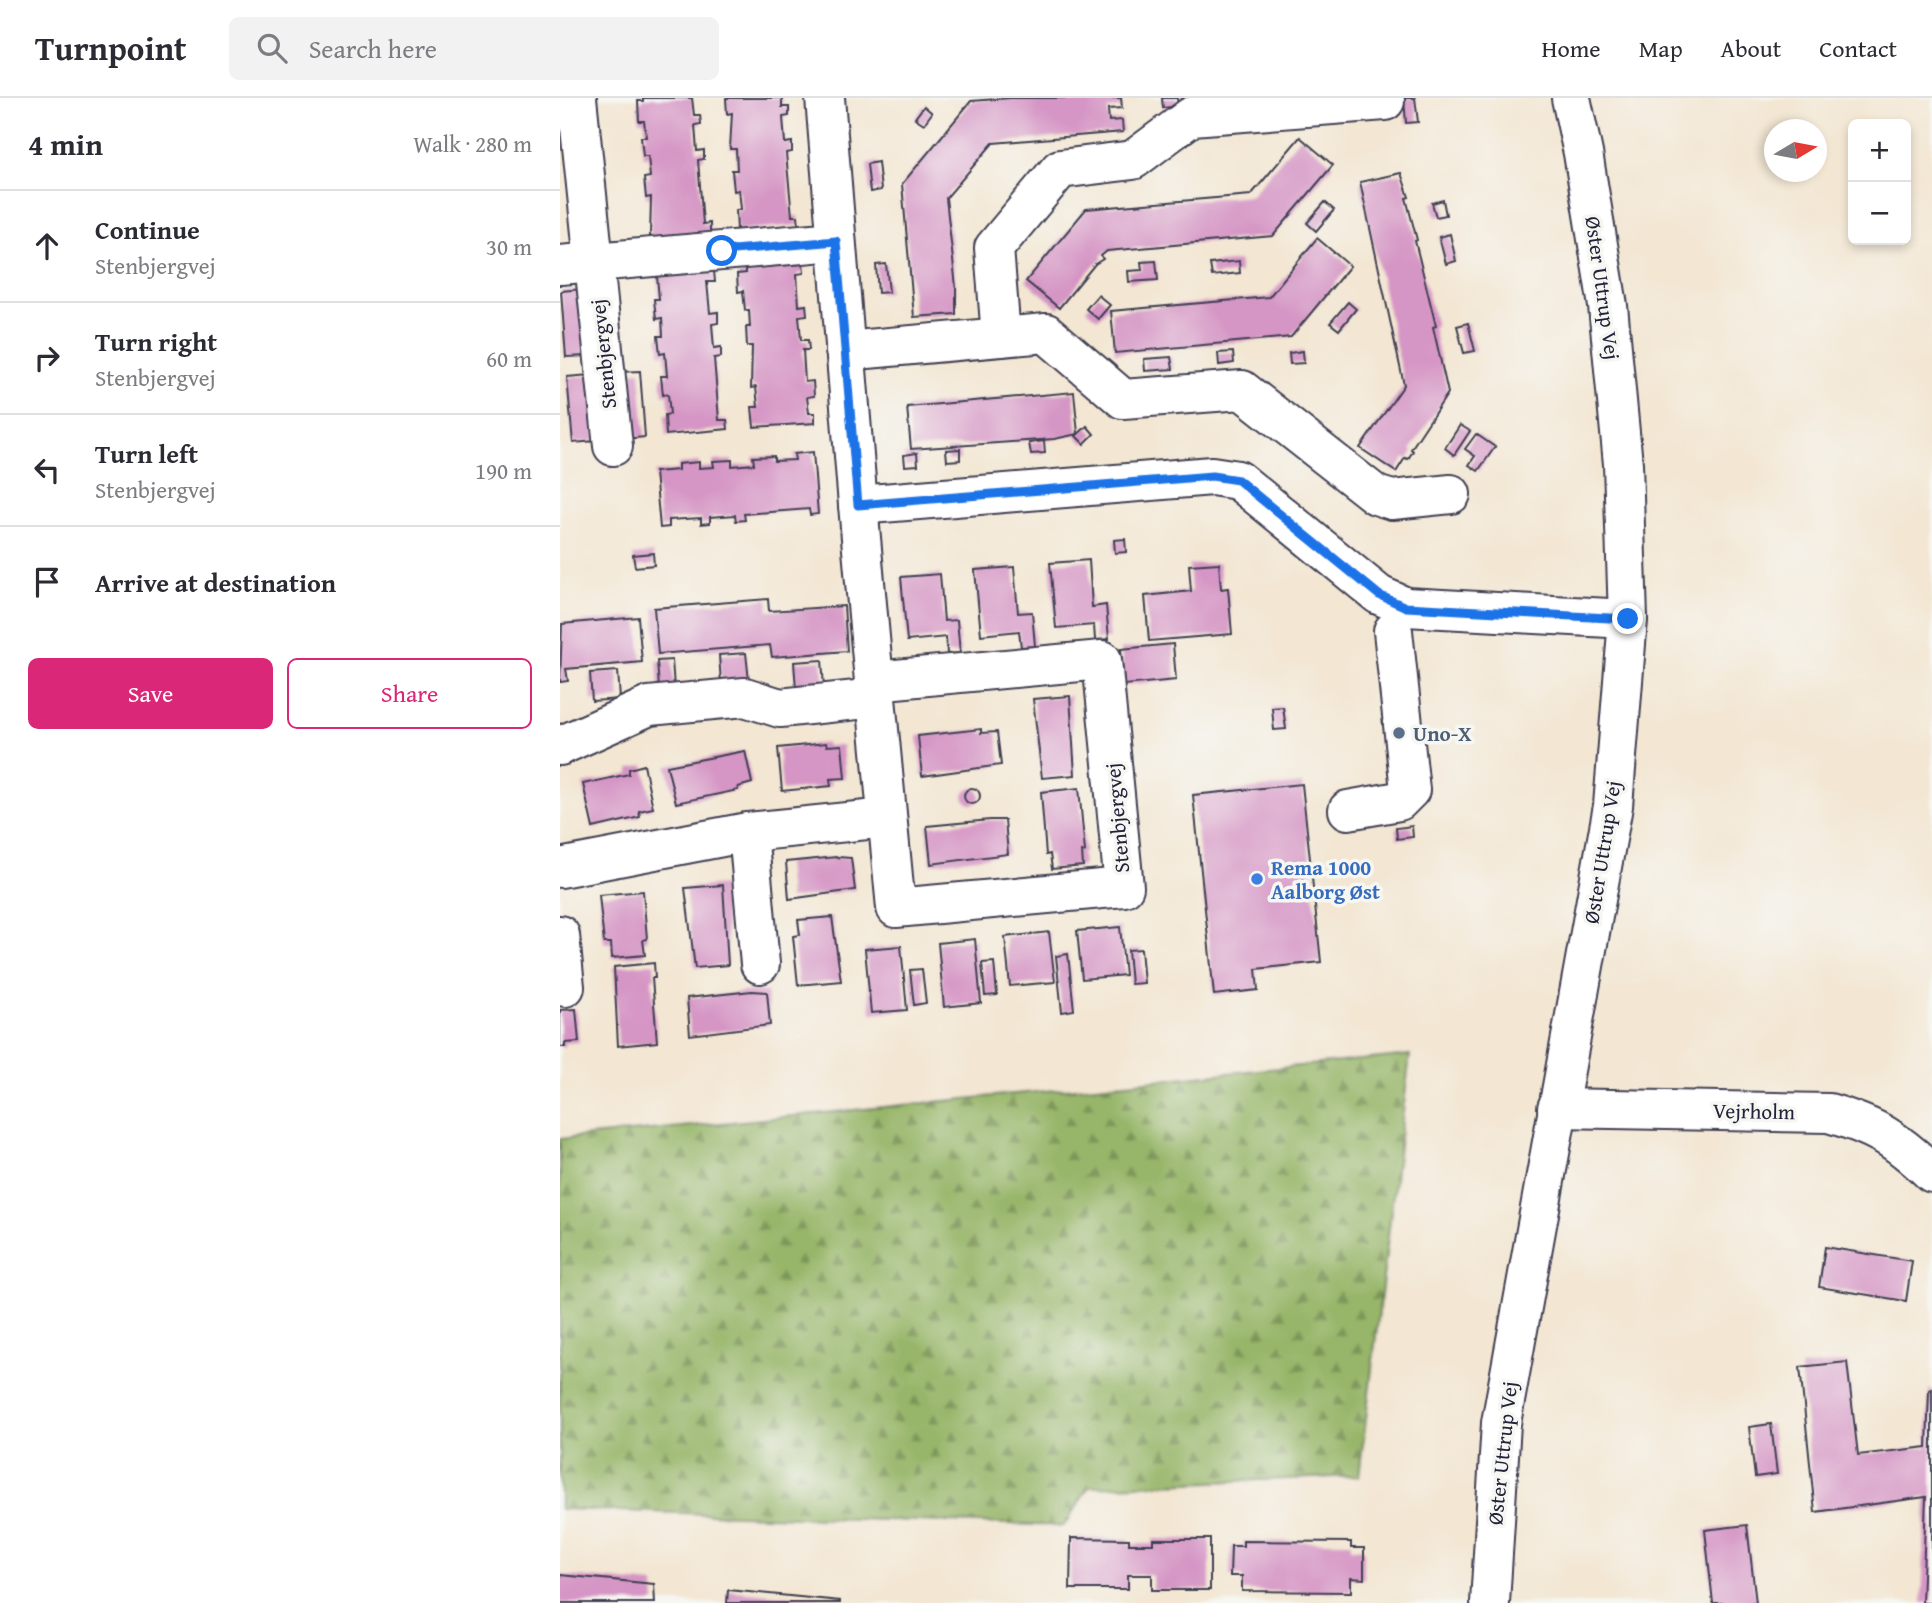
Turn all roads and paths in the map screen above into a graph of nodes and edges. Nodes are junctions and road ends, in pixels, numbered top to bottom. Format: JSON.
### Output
{"nodes":[{"id":1,"x":578,"y":98,"type":"edge"},
{"id":2,"x":825,"y":98,"type":"edge"},
{"id":3,"x":1570,"y":98,"type":"edge"},
{"id":4,"x":1385,"y":101,"type":"dead end"},
{"id":5,"x":836,"y":241,"type":"junction"},
{"id":6,"x":577,"y":264,"type":"edge"},
{"id":7,"x":1001,"y":337,"type":"junction"},
{"id":8,"x":845,"y":351,"type":"junction"},
{"id":9,"x":613,"y":446,"type":"dead end"},
{"id":10,"x":1451,"y":494,"type":"dead end"},
{"id":11,"x":858,"y":505,"type":"junction"},
{"id":12,"x":1628,"y":619,"type":"junction"},
{"id":13,"x":1393,"y":631,"type":"dead end"},
{"id":14,"x":875,"y":690,"type":"junction"},
{"id":15,"x":560,"y":746,"type":"edge"},
{"id":16,"x":1348,"y":810,"type":"dead end"},
{"id":17,"x":887,"y":818,"type":"junction"},
{"id":18,"x":748,"y":832,"type":"junction"},
{"id":19,"x":560,"y":867,"type":"edge"},
{"id":20,"x":560,"y":935,"type":"edge"},
{"id":21,"x":760,"y":964,"type":"dead end"},
{"id":22,"x":565,"y":987,"type":"dead end"},
{"id":23,"x":1557,"y":1108,"type":"junction"},
{"id":24,"x":1932,"y":1173,"type":"edge"},
{"id":25,"x":1490,"y":1603,"type":"edge"}],
"edges":[{"from":1,"to":6,"type":"street","name":"Stenbjergvej"},
{"from":2,"to":5,"type":"street","name":"Stenbjergvej"},
{"from":3,"to":12,"type":"street","name":"Øster Uttrup Vej"},
{"from":4,"to":7,"type":"street"},
{"from":5,"to":6,"type":"street"},
{"from":5,"to":8,"type":"street","name":"Stenbjergvej"},
{"from":6,"to":9,"type":"street","name":"Stenbjergvej"},
{"from":7,"to":8,"type":"street"},
{"from":7,"to":10,"type":"street"},
{"from":8,"to":11,"type":"street","name":"Stenbjergvej"},
{"from":11,"to":12,"type":"street"},
{"from":11,"to":14,"type":"street","name":"Stenbjergvej"},
{"from":12,"to":23,"type":"street","name":"Øster Uttrup Vej"},
{"from":13,"to":16,"type":"street"},
{"from":14,"to":15,"type":"street","name":"Stenbjergvej"},
{"from":14,"to":17,"type":"street","name":"Stenbjergvej"},
{"from":14,"to":17,"type":"street","name":"Stenbjergvej"},
{"from":17,"to":18,"type":"street"},
{"from":18,"to":19,"type":"street"},
{"from":18,"to":21,"type":"street"},
{"from":20,"to":22,"type":"street"},
{"from":23,"to":24,"type":"street","name":"Vejrholm"},
{"from":23,"to":25,"type":"street","name":"Øster Uttrup Vej"}]}
